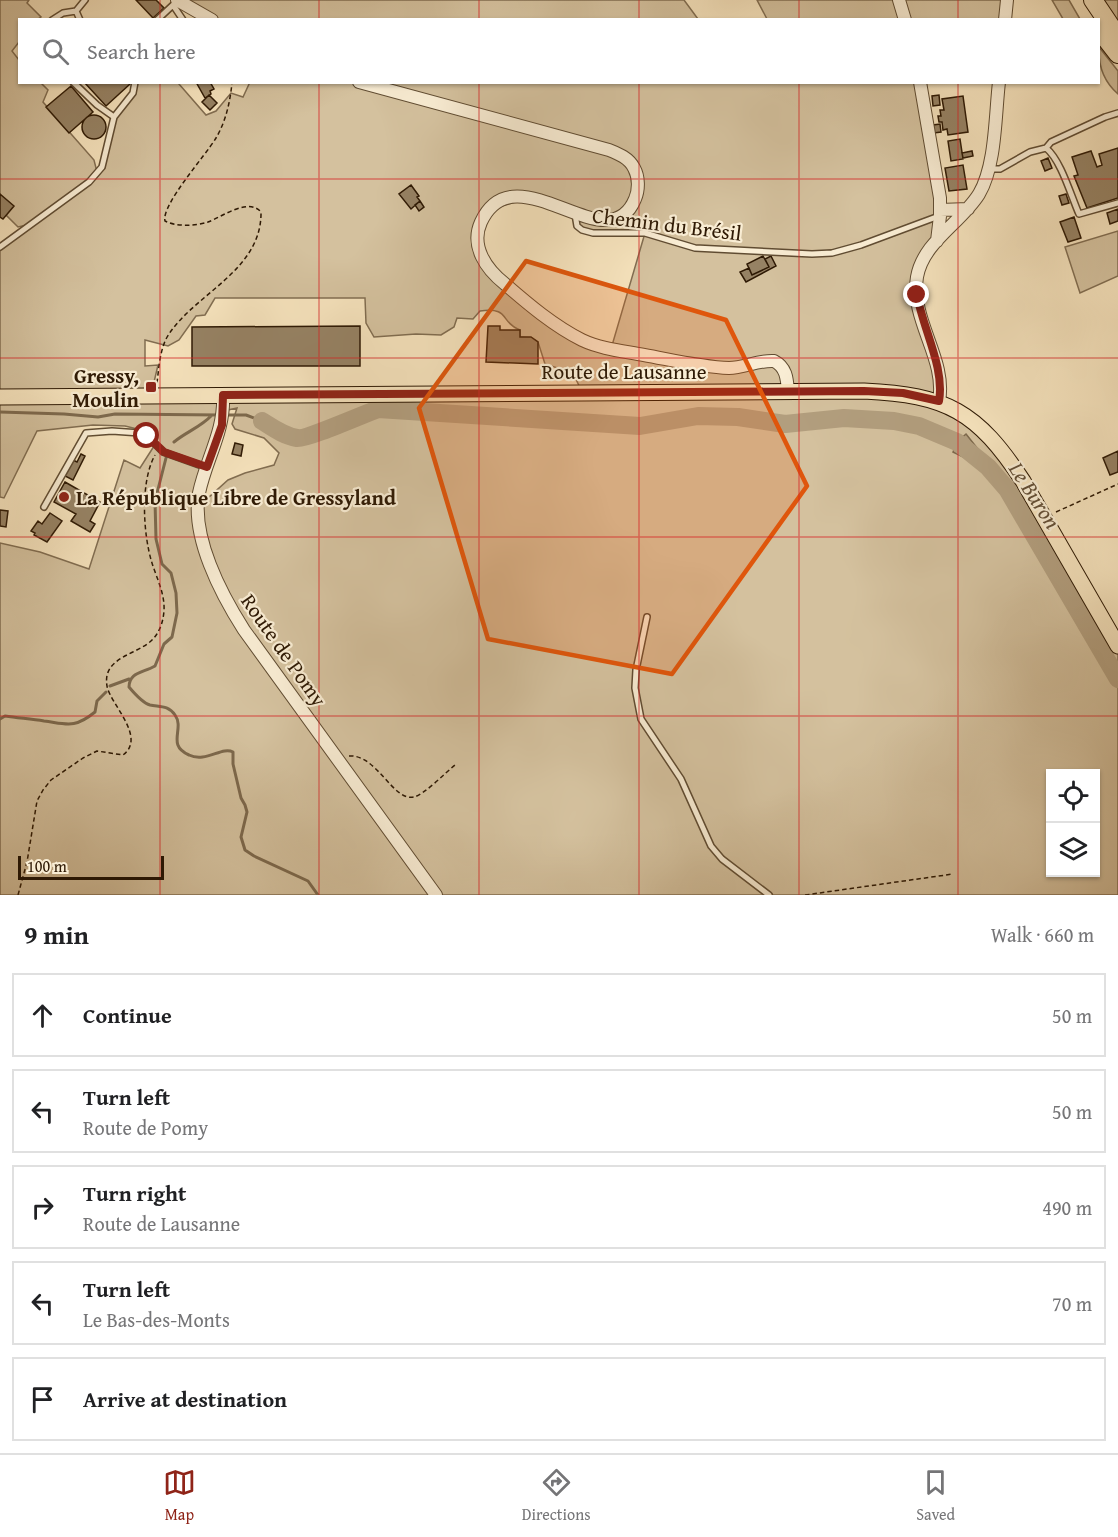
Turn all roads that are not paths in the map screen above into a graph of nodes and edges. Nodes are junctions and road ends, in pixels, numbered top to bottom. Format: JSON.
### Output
{"nodes":[{"id":1,"x":85,"y":0,"type":"edge"},
{"id":2,"x":899,"y":0,"type":"edge"},
{"id":3,"x":1007,"y":0,"type":"edge"},
{"id":4,"x":1080,"y":0,"type":"edge"},
{"id":5,"x":1093,"y":0,"type":"edge"},
{"id":6,"x":176,"y":2,"type":"edge"},
{"id":7,"x":76,"y":11,"type":"junction"},
{"id":8,"x":55,"y":18,"type":"edge"},
{"id":9,"x":79,"y":18,"type":"edge"},
{"id":10,"x":159,"y":18,"type":"edge"},
{"id":11,"x":182,"y":18,"type":"edge"},
{"id":12,"x":208,"y":18,"type":"edge"},
{"id":13,"x":904,"y":18,"type":"edge"},
{"id":14,"x":1005,"y":18,"type":"edge"},
{"id":15,"x":1091,"y":18,"type":"edge"},
{"id":16,"x":1100,"y":32,"type":"edge"},
{"id":17,"x":1118,"y":38,"type":"edge"},
{"id":18,"x":1118,"y":54,"type":"edge"},
{"id":19,"x":75,"y":84,"type":"edge"},
{"id":20,"x":135,"y":84,"type":"edge"},
{"id":21,"x":366,"y":84,"type":"edge"},
{"id":22,"x":920,"y":84,"type":"edge"},
{"id":23,"x":999,"y":84,"type":"edge"},
{"id":24,"x":1118,"y":113,"type":"edge"},
{"id":25,"x":114,"y":117,"type":"junction"},
{"id":26,"x":1046,"y":148,"type":"junction"},
{"id":27,"x":988,"y":170,"type":"junction"},
{"id":28,"x":1118,"y":203,"type":"edge"},
{"id":29,"x":968,"y":209,"type":"junction"},
{"id":30,"x":575,"y":213,"type":"junction"},
{"id":31,"x":940,"y":213,"type":"junction"},
{"id":32,"x":937,"y":241,"type":"junction"},
{"id":33,"x":0,"y":247,"type":"edge"},
{"id":34,"x":788,"y":391,"type":"junction"},
{"id":35,"x":0,"y":396,"type":"edge"},
{"id":36,"x":223,"y":401,"type":"junction"},
{"id":37,"x":939,"y":401,"type":"junction"},
{"id":38,"x":207,"y":467,"type":"junction"},
{"id":39,"x":44,"y":507,"type":"dead end"},
{"id":40,"x":648,"y":617,"type":"dead end"},
{"id":41,"x":1118,"y":646,"type":"edge"},
{"id":42,"x":436,"y":895,"type":"edge"},
{"id":43,"x":769,"y":895,"type":"edge"}],
"edges":[{"from":1,"to":7,"type":"lane"},
{"from":2,"to":13,"type":"street"},
{"from":3,"to":14,"type":"street"},
{"from":4,"to":15,"type":"highway"},
{"from":5,"to":17,"type":"highway"},
{"from":6,"to":10,"type":"lane"},
{"from":6,"to":11,"type":"lane"},
{"from":6,"to":12,"type":"street"},
{"from":7,"to":8,"type":"lane"},
{"from":7,"to":9,"type":"lane"},
{"from":16,"to":18,"type":"highway"},
{"from":19,"to":25,"type":"lane"},
{"from":20,"to":25,"type":"lane"},
{"from":21,"to":30,"type":"street"},
{"from":22,"to":31,"type":"street"},
{"from":23,"to":27,"type":"street"},
{"from":24,"to":26,"type":"lane"},
{"from":25,"to":33,"type":"lane"},
{"from":26,"to":27,"type":"lane"},
{"from":26,"to":28,"type":"lane"},
{"from":27,"to":29,"type":"street"},
{"from":29,"to":31,"type":"street"},
{"from":29,"to":32,"type":"street"},
{"from":30,"to":31,"type":"lane","name":"Chemin du Brésil"},
{"from":30,"to":34,"type":"street"},
{"from":31,"to":32,"type":"street"},
{"from":32,"to":37,"type":"street"},
{"from":34,"to":36,"type":"main road","name":"Route de Lausanne"},
{"from":34,"to":37,"type":"main road","name":"Route de Lausanne"},
{"from":35,"to":36,"type":"main road","name":"Route de Lausanne"},
{"from":36,"to":38,"type":"street","name":"Route de Pomy"},
{"from":37,"to":41,"type":"main road","name":"Route de Lausanne"},
{"from":38,"to":39,"type":"lane"},
{"from":38,"to":42,"type":"street","name":"Route de Pomy"},
{"from":40,"to":43,"type":"lane"}]}
